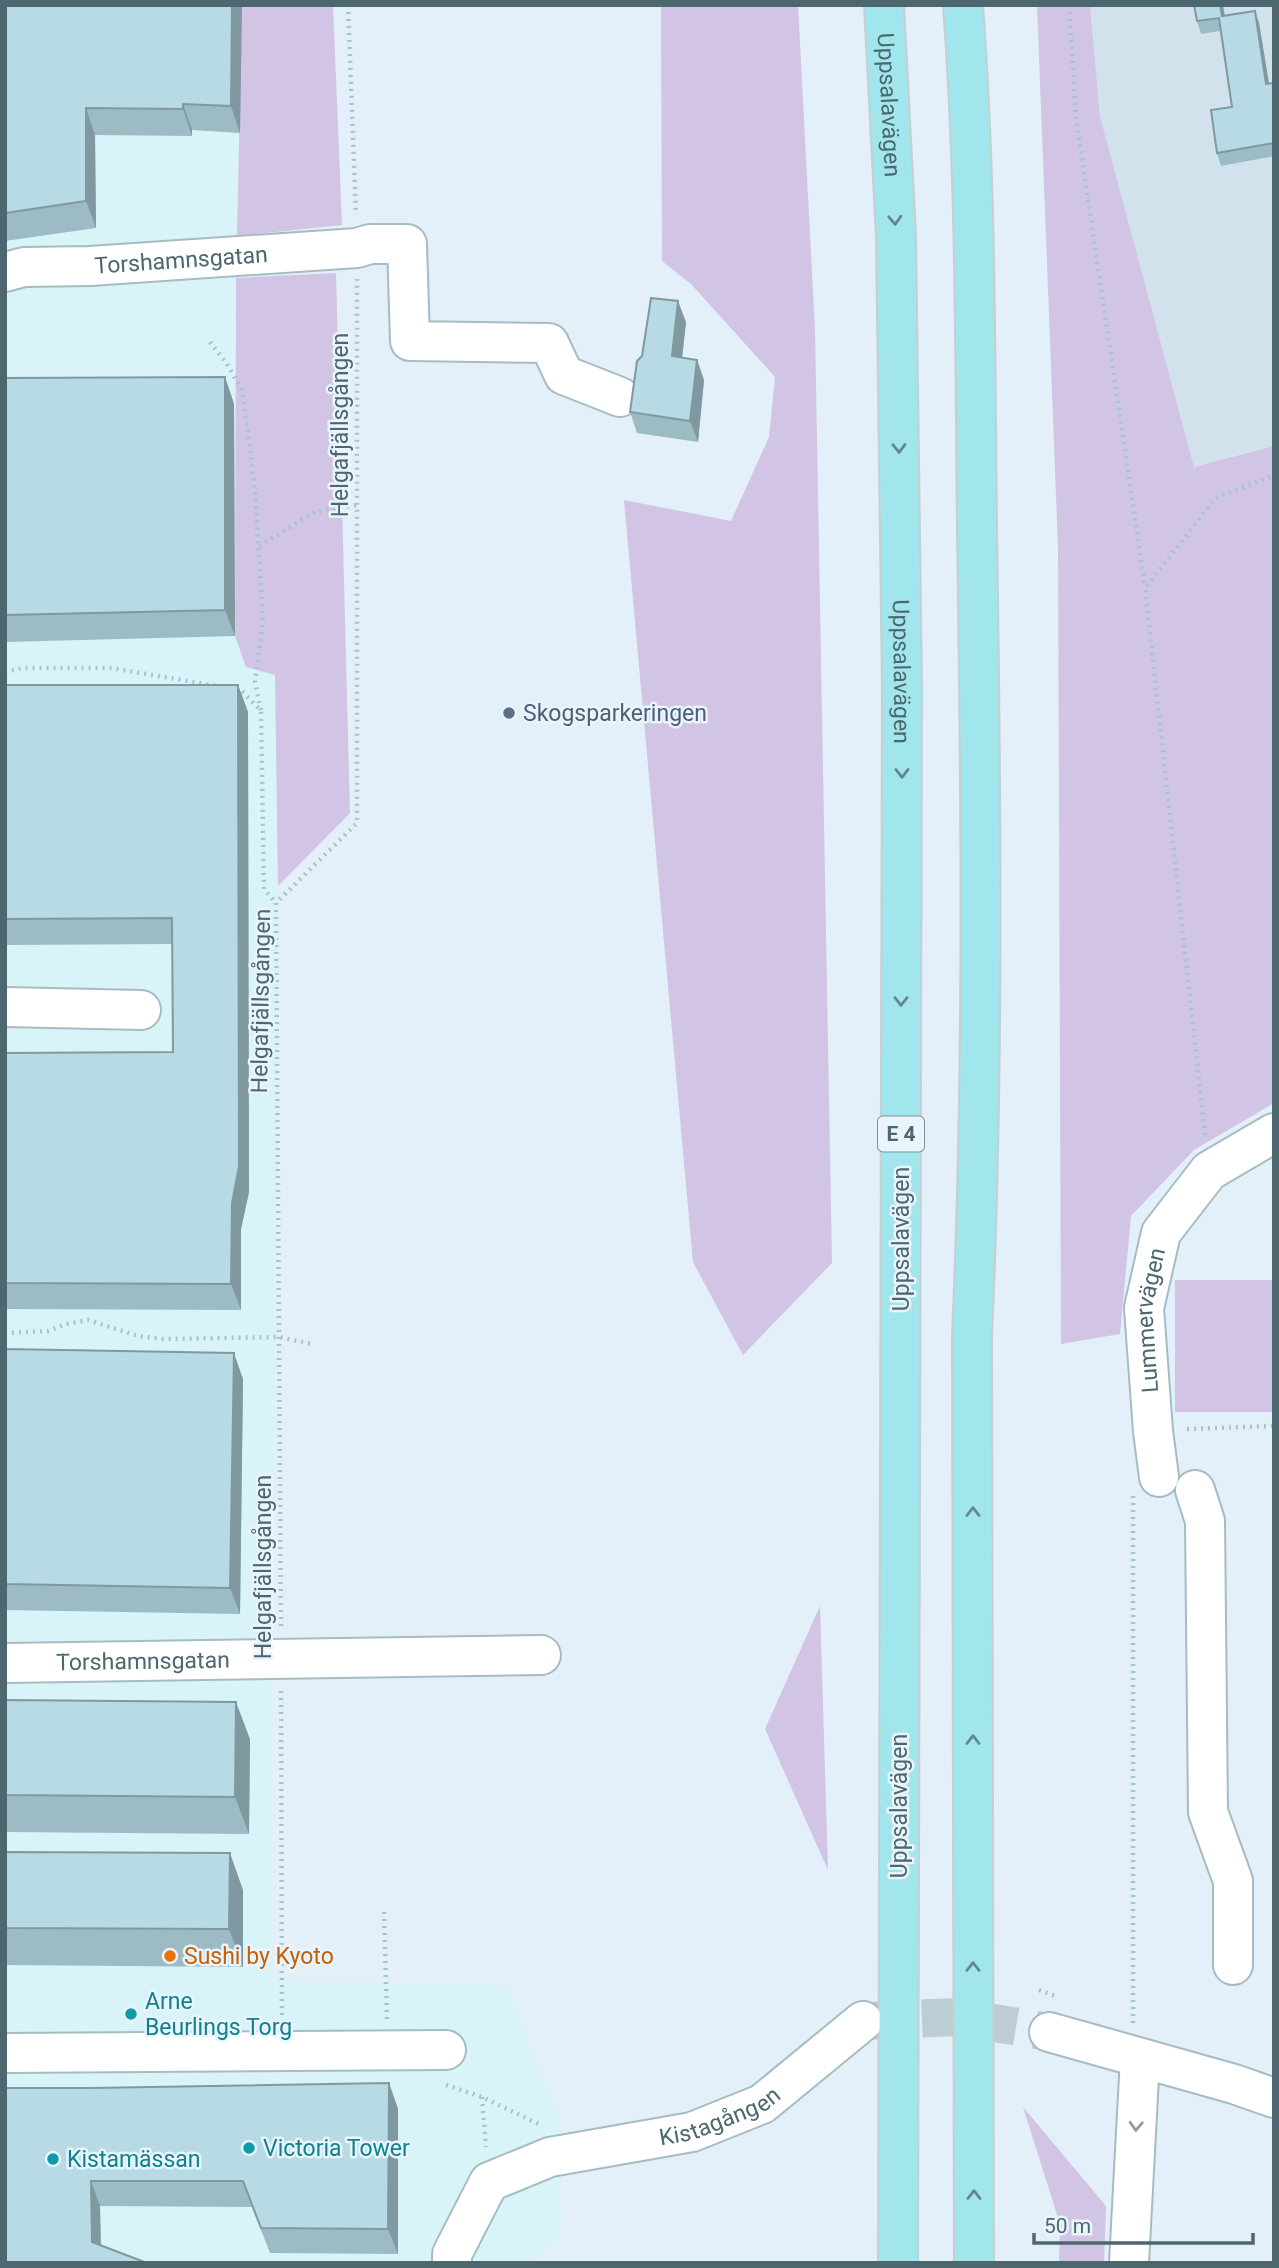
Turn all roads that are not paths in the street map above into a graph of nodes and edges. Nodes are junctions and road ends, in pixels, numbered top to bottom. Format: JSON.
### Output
{"nodes":[{"id":1,"x":884,"y":5,"type":"edge"},
{"id":2,"x":963,"y":5,"type":"edge"},
{"id":3,"x":5,"y":272,"type":"edge"},
{"id":4,"x":620,"y":397,"type":"dead end"},
{"id":5,"x":5,"y":1007,"type":"edge"},
{"id":6,"x":141,"y":1010,"type":"dead end"},
{"id":7,"x":1274,"y":1133,"type":"edge"},
{"id":8,"x":1146,"y":1482,"type":"road end"},
{"id":9,"x":1195,"y":1490,"type":"dead end"},
{"id":10,"x":541,"y":1655,"type":"dead end"},
{"id":11,"x":5,"y":1663,"type":"edge"},
{"id":12,"x":1233,"y":1965,"type":"dead end"},
{"id":13,"x":863,"y":2021,"type":"tunnel mouth"},
{"id":14,"x":1049,"y":2032,"type":"tunnel mouth"},
{"id":15,"x":1136,"y":2041,"type":"junction"},
{"id":16,"x":446,"y":2050,"type":"dead end"},
{"id":17,"x":5,"y":2053,"type":"edge"},
{"id":18,"x":1274,"y":2098,"type":"edge"},
{"id":19,"x":1133,"y":2256,"type":"edge"},
{"id":20,"x":452,"y":2263,"type":"edge"},
{"id":21,"x":898,"y":2263,"type":"edge"},
{"id":22,"x":974,"y":2263,"type":"edge"}],
"edges":[{"from":1,"to":21,"type":"highway","name":"Uppsalavägen","number":"E 4","one_way":true},
{"from":22,"to":2,"type":"highway","one_way":true},
{"from":3,"to":4,"type":"street","name":"Torshamnsgatan"},
{"from":5,"to":6,"type":"street"},
{"from":7,"to":8,"type":"street","name":"Lummervägen"},
{"from":9,"to":12,"type":"street"},
{"from":10,"to":11,"type":"street","name":"Torshamnsgatan"},
{"from":13,"to":20,"type":"street","name":"Kistagången"},
{"from":14,"to":15,"type":"street"},
{"from":15,"to":18,"type":"street"},
{"from":15,"to":19,"type":"street","one_way":true},
{"from":16,"to":17,"type":"street"}]}
